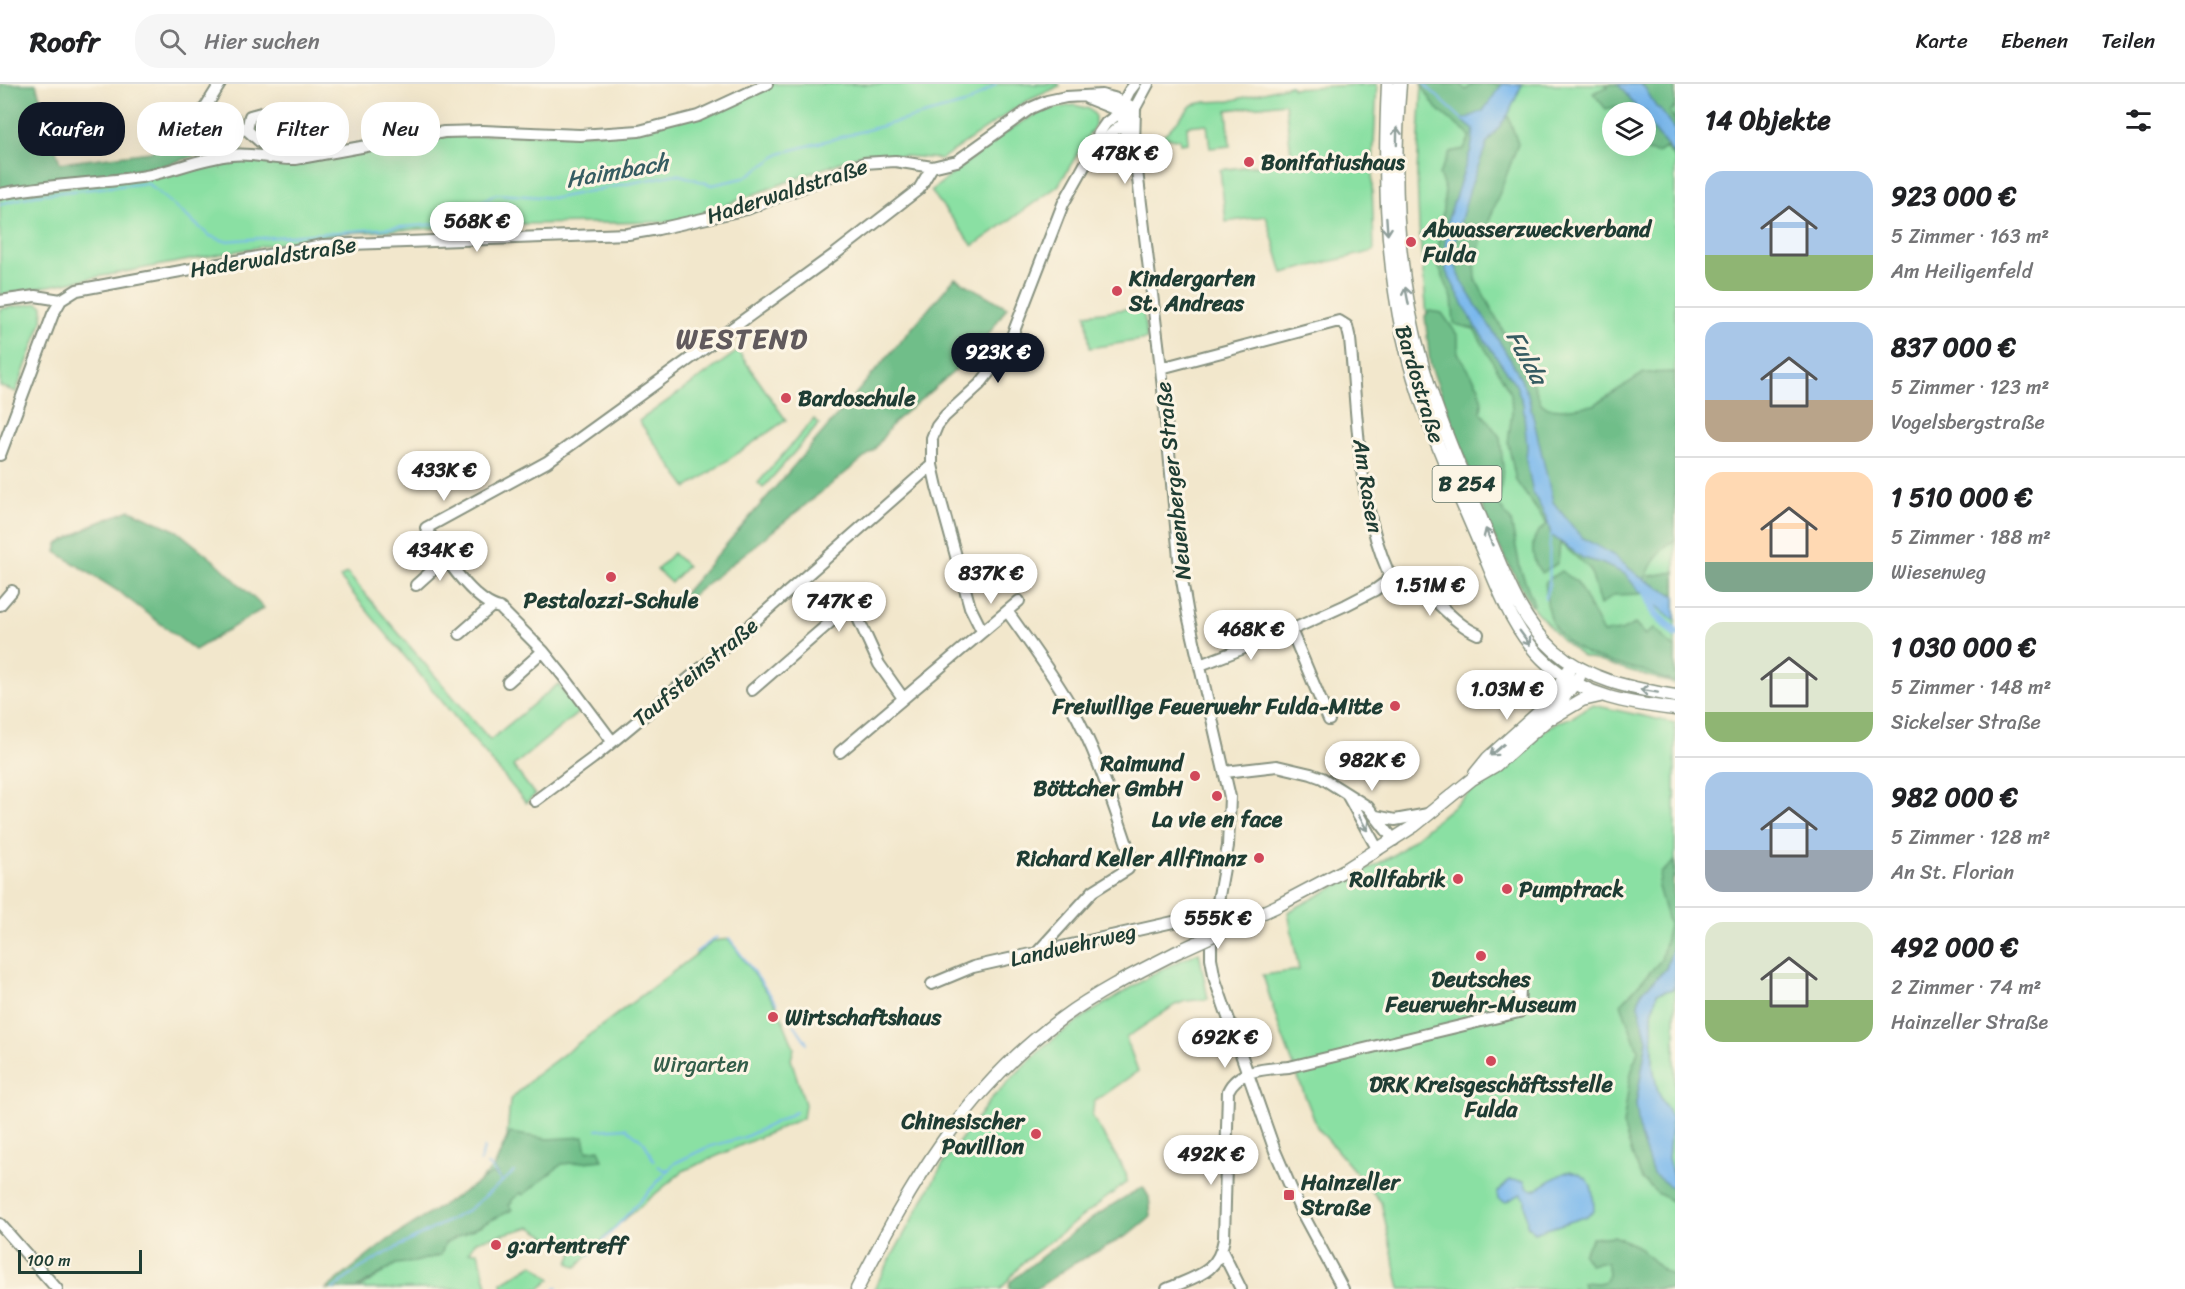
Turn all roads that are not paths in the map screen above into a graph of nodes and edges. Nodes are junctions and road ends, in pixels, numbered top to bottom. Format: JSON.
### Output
{"nodes":[{"id":1,"x":220,"y":84,"type":"edge"},
{"id":2,"x":767,"y":84,"type":"edge"},
{"id":3,"x":1135,"y":84,"type":"edge"},
{"id":4,"x":1148,"y":84,"type":"edge"},
{"id":5,"x":1388,"y":84,"type":"edge"},
{"id":6,"x":1400,"y":84,"type":"edge"},
{"id":7,"x":1123,"y":113,"type":"junction"},
{"id":8,"x":1135,"y":113,"type":"junction"},
{"id":9,"x":256,"y":114,"type":"edge"},
{"id":10,"x":247,"y":130,"type":"junction"},
{"id":11,"x":1134,"y":146,"type":"junction"},
{"id":12,"x":269,"y":158,"type":"junction"},
{"id":13,"x":932,"y":167,"type":"junction"},
{"id":14,"x":0,"y":194,"type":"edge"},
{"id":15,"x":61,"y":300,"type":"junction"},
{"id":16,"x":0,"y":301,"type":"edge"},
{"id":17,"x":1161,"y":368,"type":"junction"},
{"id":18,"x":0,"y":455,"type":"edge"},
{"id":19,"x":932,"y":465,"type":"junction"},
{"id":20,"x":445,"y":559,"type":"junction"},
{"id":21,"x":1389,"y":574,"type":"junction"},
{"id":22,"x":416,"y":585,"type":"dead end"},
{"id":23,"x":12,"y":591,"type":"dead end"},
{"id":24,"x":1019,"y":601,"type":"dead end"},
{"id":25,"x":0,"y":605,"type":"edge"},
{"id":26,"x":492,"y":606,"type":"junction"},
{"id":27,"x":1007,"y":611,"type":"junction"},
{"id":28,"x":1291,"y":630,"type":"junction"},
{"id":29,"x":982,"y":631,"type":"junction"},
{"id":30,"x":460,"y":634,"type":"dead end"},
{"id":31,"x":1478,"y":634,"type":"dead end"},
{"id":32,"x":543,"y":651,"type":"junction"},
{"id":33,"x":1200,"y":665,"type":"junction"},
{"id":34,"x":1578,"y":667,"type":"junction"},
{"id":35,"x":1570,"y":680,"type":"junction"},
{"id":36,"x":508,"y":682,"type":"dead end"},
{"id":37,"x":752,"y":690,"type":"dead end"},
{"id":38,"x":1601,"y":696,"type":"junction"},
{"id":39,"x":1675,"y":696,"type":"edge"},
{"id":40,"x":903,"y":699,"type":"junction"},
{"id":41,"x":1675,"y":709,"type":"edge"},
{"id":42,"x":1329,"y":720,"type":"dead end"},
{"id":43,"x":1547,"y":720,"type":"junction"},
{"id":44,"x":612,"y":741,"type":"junction"},
{"id":45,"x":840,"y":752,"type":"dead end"},
{"id":46,"x":1225,"y":772,"type":"junction"},
{"id":47,"x":1472,"y":779,"type":"junction"},
{"id":48,"x":1348,"y":796,"type":"junction"},
{"id":49,"x":535,"y":801,"type":"dead end"},
{"id":50,"x":1428,"y":814,"type":"junction"},
{"id":51,"x":1376,"y":816,"type":"junction"},
{"id":52,"x":1394,"y":840,"type":"junction"},
{"id":53,"x":1378,"y":850,"type":"junction"},
{"id":54,"x":1216,"y":916,"type":"junction"},
{"id":55,"x":1035,"y":955,"type":"junction"},
{"id":56,"x":932,"y":984,"type":"dead end"},
{"id":57,"x":1520,"y":988,"type":"dead end"},
{"id":58,"x":1248,"y":1074,"type":"junction"},
{"id":59,"x":0,"y":1224,"type":"edge"},
{"id":60,"x":1222,"y":1251,"type":"junction"},
{"id":61,"x":57,"y":1289,"type":"edge"},
{"id":62,"x":857,"y":1289,"type":"edge"},
{"id":63,"x":1167,"y":1289,"type":"edge"},
{"id":64,"x":1241,"y":1289,"type":"edge"},
{"id":65,"x":1343,"y":1289,"type":"edge"}],
"edges":[{"from":1,"to":10,"type":"street"},
{"from":2,"to":12,"type":"street"},
{"from":3,"to":7,"type":"street"},
{"from":4,"to":8,"type":"street"},
{"from":5,"to":35,"type":"main road","name":"Bardostraße","number":"B 254","one_way":true},
{"from":34,"to":6,"type":"main road","name":"Bardostraße","number":"B 254","one_way":true},
{"from":7,"to":8,"type":"street"},
{"from":7,"to":8,"type":"street"},
{"from":7,"to":11,"type":"street","name":"Neuenberger Straße"},
{"from":7,"to":13,"type":"street"},
{"from":7,"to":19,"type":"street"},
{"from":8,"to":11,"type":"street","name":"Neuenberger Straße"},
{"from":9,"to":10,"type":"street"},
{"from":10,"to":12,"type":"street"},
{"from":11,"to":17,"type":"street","name":"Neuenberger Straße"},
{"from":12,"to":14,"type":"street"},
{"from":13,"to":15,"type":"street","name":"Haderwaldstraße"},
{"from":13,"to":20,"type":"street"},
{"from":15,"to":16,"type":"street"},
{"from":15,"to":18,"type":"street"},
{"from":17,"to":21,"type":"street","name":"Am Rasen"},
{"from":17,"to":33,"type":"street","name":"Neuenberger Straße"},
{"from":19,"to":29,"type":"street"},
{"from":19,"to":44,"type":"street","name":"Taufsteinstraße"},
{"from":20,"to":22,"type":"street"},
{"from":20,"to":26,"type":"street"},
{"from":21,"to":28,"type":"street"},
{"from":21,"to":31,"type":"street"},
{"from":23,"to":25,"type":"street"},
{"from":24,"to":27,"type":"street"},
{"from":26,"to":30,"type":"street"},
{"from":26,"to":32,"type":"street"},
{"from":27,"to":29,"type":"street"},
{"from":27,"to":55,"type":"street"},
{"from":28,"to":33,"type":"street"},
{"from":28,"to":42,"type":"street"},
{"from":29,"to":40,"type":"street"},
{"from":32,"to":36,"type":"street"},
{"from":32,"to":44,"type":"street"},
{"from":33,"to":46,"type":"street","name":"Neuenberger Straße"},
{"from":34,"to":35,"type":"main road"},
{"from":39,"to":34,"type":"main road","name":"Bardostraße","number":"B 254","one_way":true},
{"from":35,"to":38,"type":"main road","name":"Bardostraße","number":"B 254"},
{"from":35,"to":43,"type":"main road"},
{"from":35,"to":47,"type":"main road","one_way":true},
{"from":37,"to":40,"type":"street"},
{"from":38,"to":41,"type":"main road","name":"Bardostraße","number":"B 254"},
{"from":38,"to":43,"type":"main road"},
{"from":40,"to":45,"type":"street"},
{"from":43,"to":47,"type":"main road"},
{"from":44,"to":49,"type":"street","name":"Taufsteinstraße"},
{"from":46,"to":48,"type":"street"},
{"from":46,"to":54,"type":"street","name":"Neuenberger Straße"},
{"from":47,"to":50,"type":"main road"},
{"from":48,"to":51,"type":"street"},
{"from":48,"to":53,"type":"street","one_way":true},
{"from":50,"to":51,"type":"street"},
{"from":50,"to":52,"type":"main road"},
{"from":51,"to":52,"type":"street"},
{"from":52,"to":53,"type":"main road"},
{"from":53,"to":62,"type":"main road","bridge":true},
{"from":54,"to":55,"type":"street","name":"Landwehrweg"},
{"from":54,"to":58,"type":"street","name":"Neuenberger Straße"},
{"from":55,"to":56,"type":"street","name":"Landwehrweg"},
{"from":57,"to":58,"type":"street"},
{"from":58,"to":60,"type":"street"},
{"from":58,"to":65,"type":"street","name":"Neuenberger Straße"},
{"from":59,"to":61,"type":"street"},
{"from":60,"to":63,"type":"street"},
{"from":60,"to":64,"type":"street"}]}
